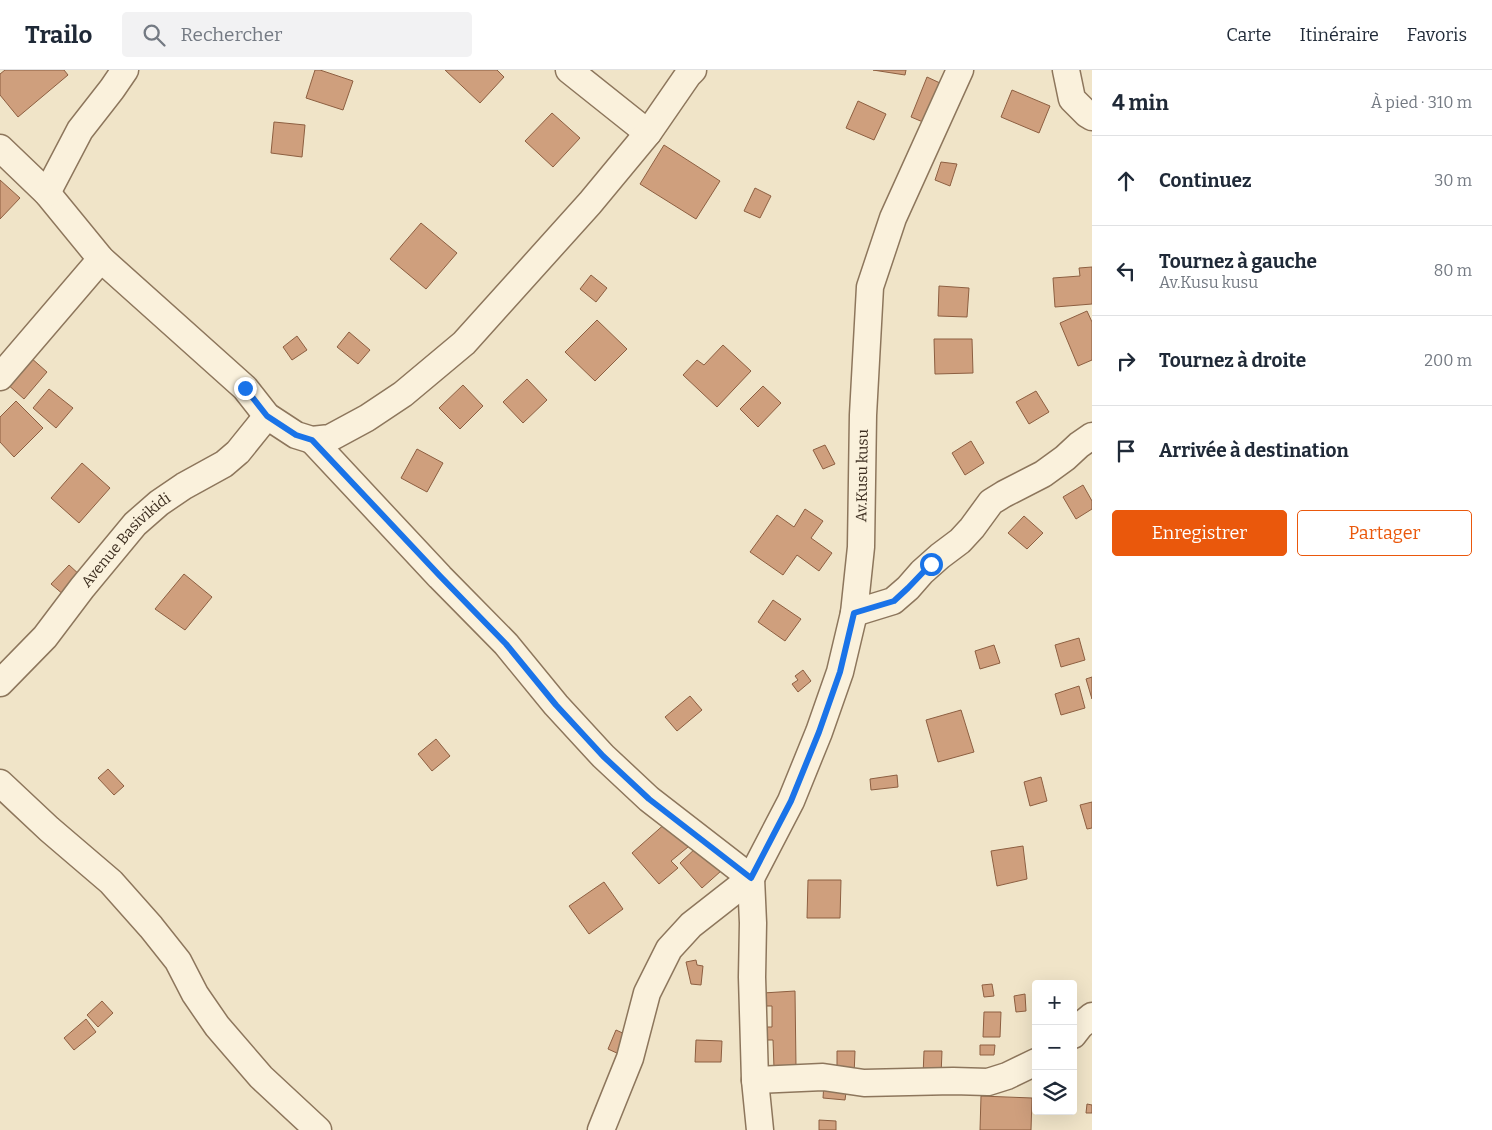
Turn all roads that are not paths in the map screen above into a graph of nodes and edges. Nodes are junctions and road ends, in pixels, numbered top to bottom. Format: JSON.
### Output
{"nodes":[{"id":1,"x":125,"y":70,"type":"edge"},
{"id":2,"x":569,"y":70,"type":"edge"},
{"id":3,"x":694,"y":70,"type":"edge"},
{"id":4,"x":960,"y":70,"type":"edge"},
{"id":5,"x":1066,"y":70,"type":"edge"},
{"id":6,"x":1092,"y":117,"type":"edge"},
{"id":7,"x":648,"y":133,"type":"junction"},
{"id":8,"x":0,"y":148,"type":"edge"},
{"id":9,"x":47,"y":193,"type":"junction"},
{"id":10,"x":101,"y":259,"type":"junction"},
{"id":11,"x":0,"y":377,"type":"edge"},
{"id":12,"x":267,"y":416,"type":"junction"},
{"id":13,"x":1092,"y":436,"type":"edge"},
{"id":14,"x":312,"y":440,"type":"junction"},
{"id":15,"x":854,"y":613,"type":"junction"},
{"id":16,"x":0,"y":683,"type":"edge"},
{"id":17,"x":0,"y":783,"type":"edge"},
{"id":18,"x":751,"y":878,"type":"junction"},
{"id":19,"x":1092,"y":1016,"type":"edge"},
{"id":20,"x":1077,"y":1030,"type":"edge"},
{"id":21,"x":1032,"y":1064,"type":"edge"},
{"id":22,"x":755,"y":1080,"type":"junction"},
{"id":23,"x":318,"y":1130,"type":"edge"},
{"id":24,"x":601,"y":1130,"type":"edge"},
{"id":25,"x":760,"y":1130,"type":"edge"}],
"edges":[{"from":1,"to":9,"type":"street"},
{"from":2,"to":7,"type":"street"},
{"from":3,"to":7,"type":"street"},
{"from":4,"to":15,"type":"street","name":"Av.Kusu kusu"},
{"from":5,"to":6,"type":"street"},
{"from":7,"to":14,"type":"street"},
{"from":8,"to":9,"type":"street"},
{"from":9,"to":10,"type":"street"},
{"from":10,"to":11,"type":"street"},
{"from":10,"to":12,"type":"street"},
{"from":12,"to":14,"type":"street"},
{"from":12,"to":16,"type":"street","name":"Avenue Basivikidi"},
{"from":13,"to":15,"type":"street"},
{"from":14,"to":18,"type":"street"},
{"from":15,"to":18,"type":"street","name":"Av.Kusu kusu"},
{"from":17,"to":23,"type":"street"},
{"from":18,"to":22,"type":"street"},
{"from":18,"to":24,"type":"street"},
{"from":19,"to":20,"type":"street"},
{"from":21,"to":22,"type":"street"},
{"from":22,"to":25,"type":"street"}]}
